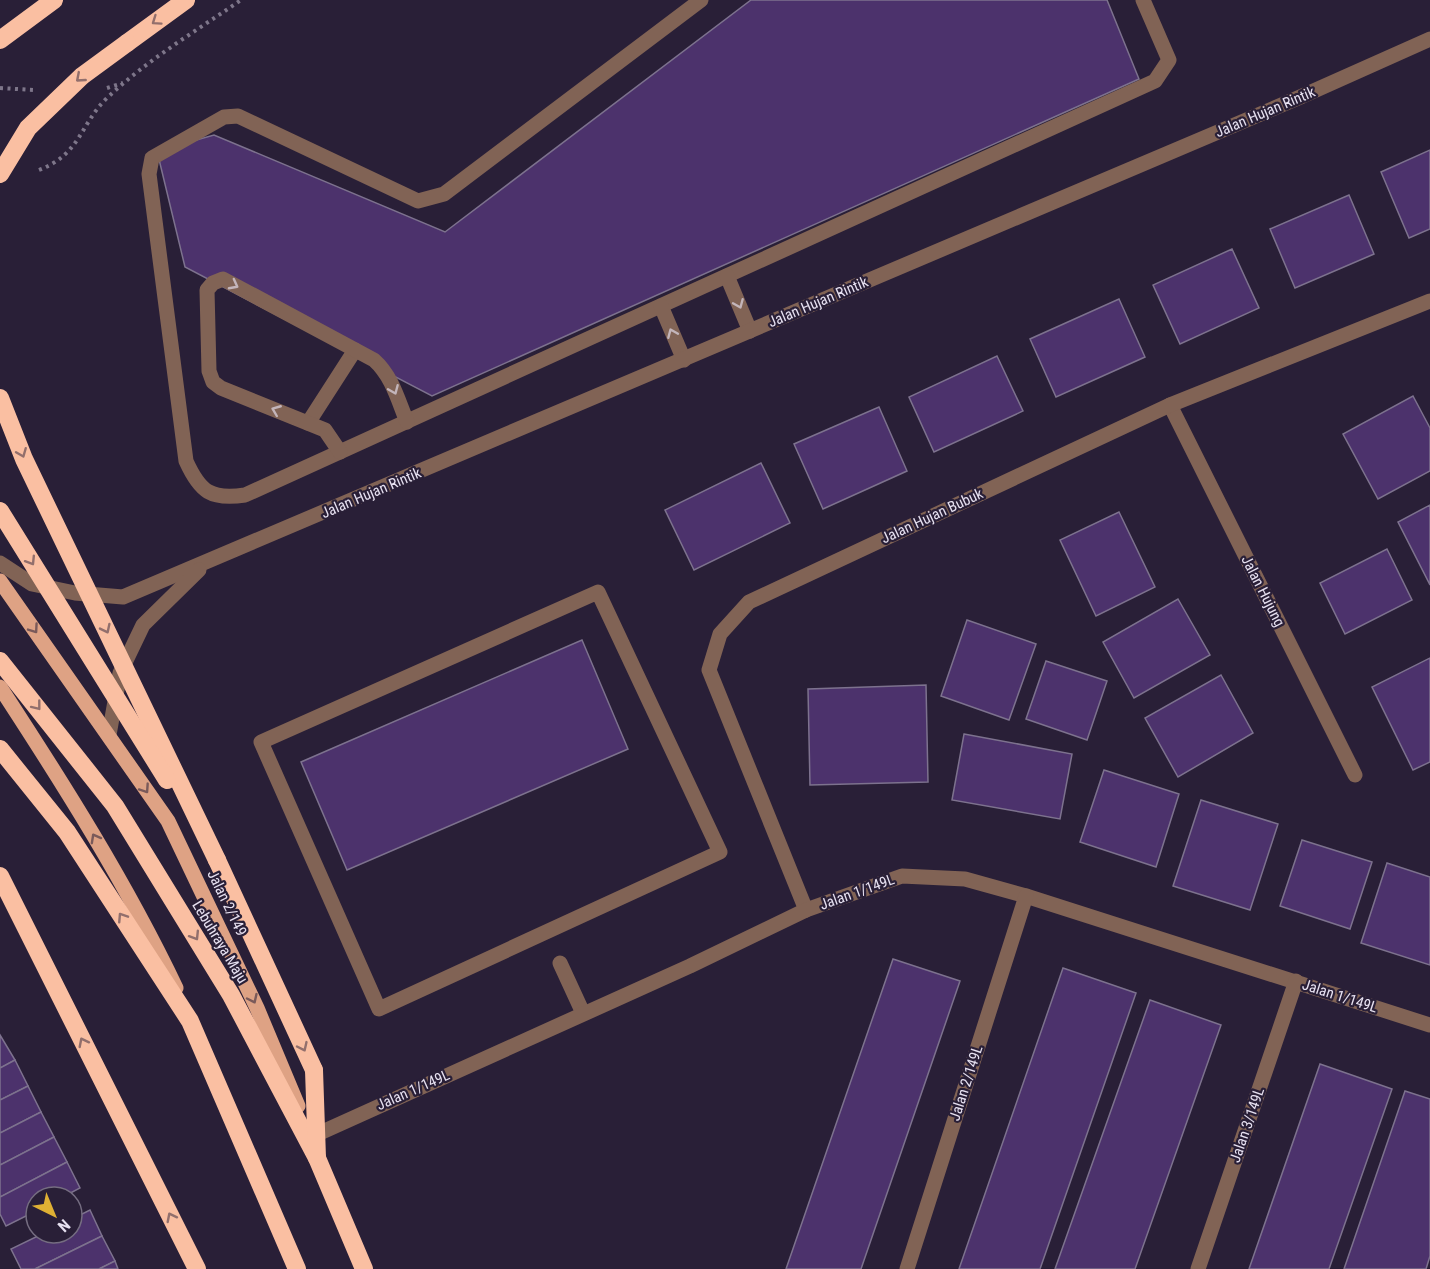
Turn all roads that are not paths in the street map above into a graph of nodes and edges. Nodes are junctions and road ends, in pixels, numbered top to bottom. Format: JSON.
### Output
{"nodes":[{"id":1,"x":54,"y":0,"type":"edge"},
{"id":2,"x":186,"y":0,"type":"edge"},
{"id":3,"x":701,"y":0,"type":"edge"},
{"id":4,"x":1143,"y":0,"type":"edge"},
{"id":5,"x":1430,"y":39,"type":"edge"},
{"id":6,"x":0,"y":40,"type":"edge"},
{"id":7,"x":0,"y":174,"type":"edge"},
{"id":8,"x":727,"y":276,"type":"junction"},
{"id":9,"x":1430,"y":301,"type":"edge"},
{"id":10,"x":661,"y":306,"type":"junction"},
{"id":11,"x":750,"y":331,"type":"junction"},
{"id":12,"x":355,"y":351,"type":"junction"},
{"id":13,"x":684,"y":360,"type":"junction"},
{"id":14,"x":0,"y":398,"type":"edge"},
{"id":15,"x":1170,"y":405,"type":"junction"},
{"id":16,"x":407,"y":422,"type":"junction"},
{"id":17,"x":308,"y":423,"type":"junction"},
{"id":18,"x":340,"y":453,"type":"junction"},
{"id":19,"x":0,"y":511,"type":"edge"},
{"id":20,"x":0,"y":563,"type":"edge"},
{"id":21,"x":206,"y":563,"type":"junction"},
{"id":22,"x":0,"y":581,"type":"edge"},
{"id":23,"x":0,"y":661,"type":"edge"},
{"id":24,"x":0,"y":687,"type":"edge"},
{"id":25,"x":109,"y":735,"type":"junction"},
{"id":26,"x":0,"y":749,"type":"edge"},
{"id":27,"x":1355,"y":776,"type":"dead end"},
{"id":28,"x":217,"y":860,"type":"junction"},
{"id":29,"x":0,"y":876,"type":"edge"},
{"id":30,"x":1026,"y":896,"type":"junction"},
{"id":31,"x":806,"y":910,"type":"junction"},
{"id":32,"x":560,"y":963,"type":"dead end"},
{"id":33,"x":1296,"y":981,"type":"junction"},
{"id":34,"x":379,"y":1009,"type":"joint"},
{"id":35,"x":583,"y":1013,"type":"junction"},
{"id":36,"x":1430,"y":1025,"type":"edge"},
{"id":37,"x":311,"y":1137,"type":"junction"},
{"id":38,"x":317,"y":1158,"type":"junction"},
{"id":39,"x":197,"y":1269,"type":"edge"},
{"id":40,"x":297,"y":1269,"type":"edge"},
{"id":41,"x":364,"y":1269,"type":"edge"},
{"id":42,"x":370,"y":1269,"type":"edge"},
{"id":43,"x":907,"y":1269,"type":"edge"},
{"id":44,"x":1198,"y":1269,"type":"edge"}],
"edges":[{"from":1,"to":6,"type":"highway"},
{"from":2,"to":7,"type":"highway","one_way":true,"bridge":true},
{"from":3,"to":18,"type":"street"},
{"from":4,"to":8,"type":"street"},
{"from":5,"to":11,"type":"street","name":"Jalan Hujan Rintik"},
{"from":8,"to":10,"type":"street"},
{"from":8,"to":11,"type":"street","one_way":true},
{"from":9,"to":15,"type":"street","name":"Jalan Hujan Bubuk"},
{"from":13,"to":10,"type":"street","one_way":true},
{"from":10,"to":16,"type":"street"},
{"from":11,"to":13,"type":"street","name":"Jalan Hujan Rintik"},
{"from":12,"to":16,"type":"street","one_way":true},
{"from":12,"to":17,"type":"street"},
{"from":17,"to":12,"type":"street","one_way":true},
{"from":13,"to":21,"type":"street","name":"Jalan Hujan Rintik"},
{"from":14,"to":28,"type":"highway","one_way":true,"bridge":true},
{"from":15,"to":27,"type":"street","name":"Jalan Hujung"},
{"from":15,"to":31,"type":"street","name":"Jalan Hujan Bubuk"},
{"from":16,"to":18,"type":"street"},
{"from":17,"to":18,"type":"street"},
{"from":19,"to":28,"type":"highway","one_way":true,"bridge":true},
{"from":20,"to":21,"type":"street","name":"Jalan Hujan Rintik"},
{"from":21,"to":25,"type":"street","name":"Jalan Hujan Rintik"},
{"from":22,"to":25,"type":"main road","name":"Jalan 2/149","one_way":true},
{"from":23,"to":38,"type":"highway","name":"Lebuhraya Maju","one_way":true},
{"from":40,"to":24,"type":"main road","one_way":true},
{"from":25,"to":37,"type":"main road","name":"Jalan 2/149","one_way":true},
{"from":40,"to":26,"type":"highway","one_way":true},
{"from":28,"to":38,"type":"highway","one_way":true,"bridge":true},
{"from":39,"to":29,"type":"highway","one_way":true},
{"from":30,"to":31,"type":"street","name":"Jalan 1/149L"},
{"from":30,"to":33,"type":"street","name":"Jalan 1/149L"},
{"from":30,"to":43,"type":"street","name":"Jalan 2/149L"},
{"from":31,"to":35,"type":"street","name":"Jalan 1/149L"},
{"from":32,"to":35,"type":"street"},
{"from":33,"to":36,"type":"street","name":"Jalan 1/149L"},
{"from":33,"to":44,"type":"street","name":"Jalan 3/149L"},
{"from":34,"to":34,"type":"street"},
{"from":35,"to":37,"type":"street","name":"Jalan 1/149L"},
{"from":37,"to":42,"type":"main road","name":"Jalan 2/149"},
{"from":38,"to":41,"type":"highway","name":"Lebuhraya Maju"}]}
